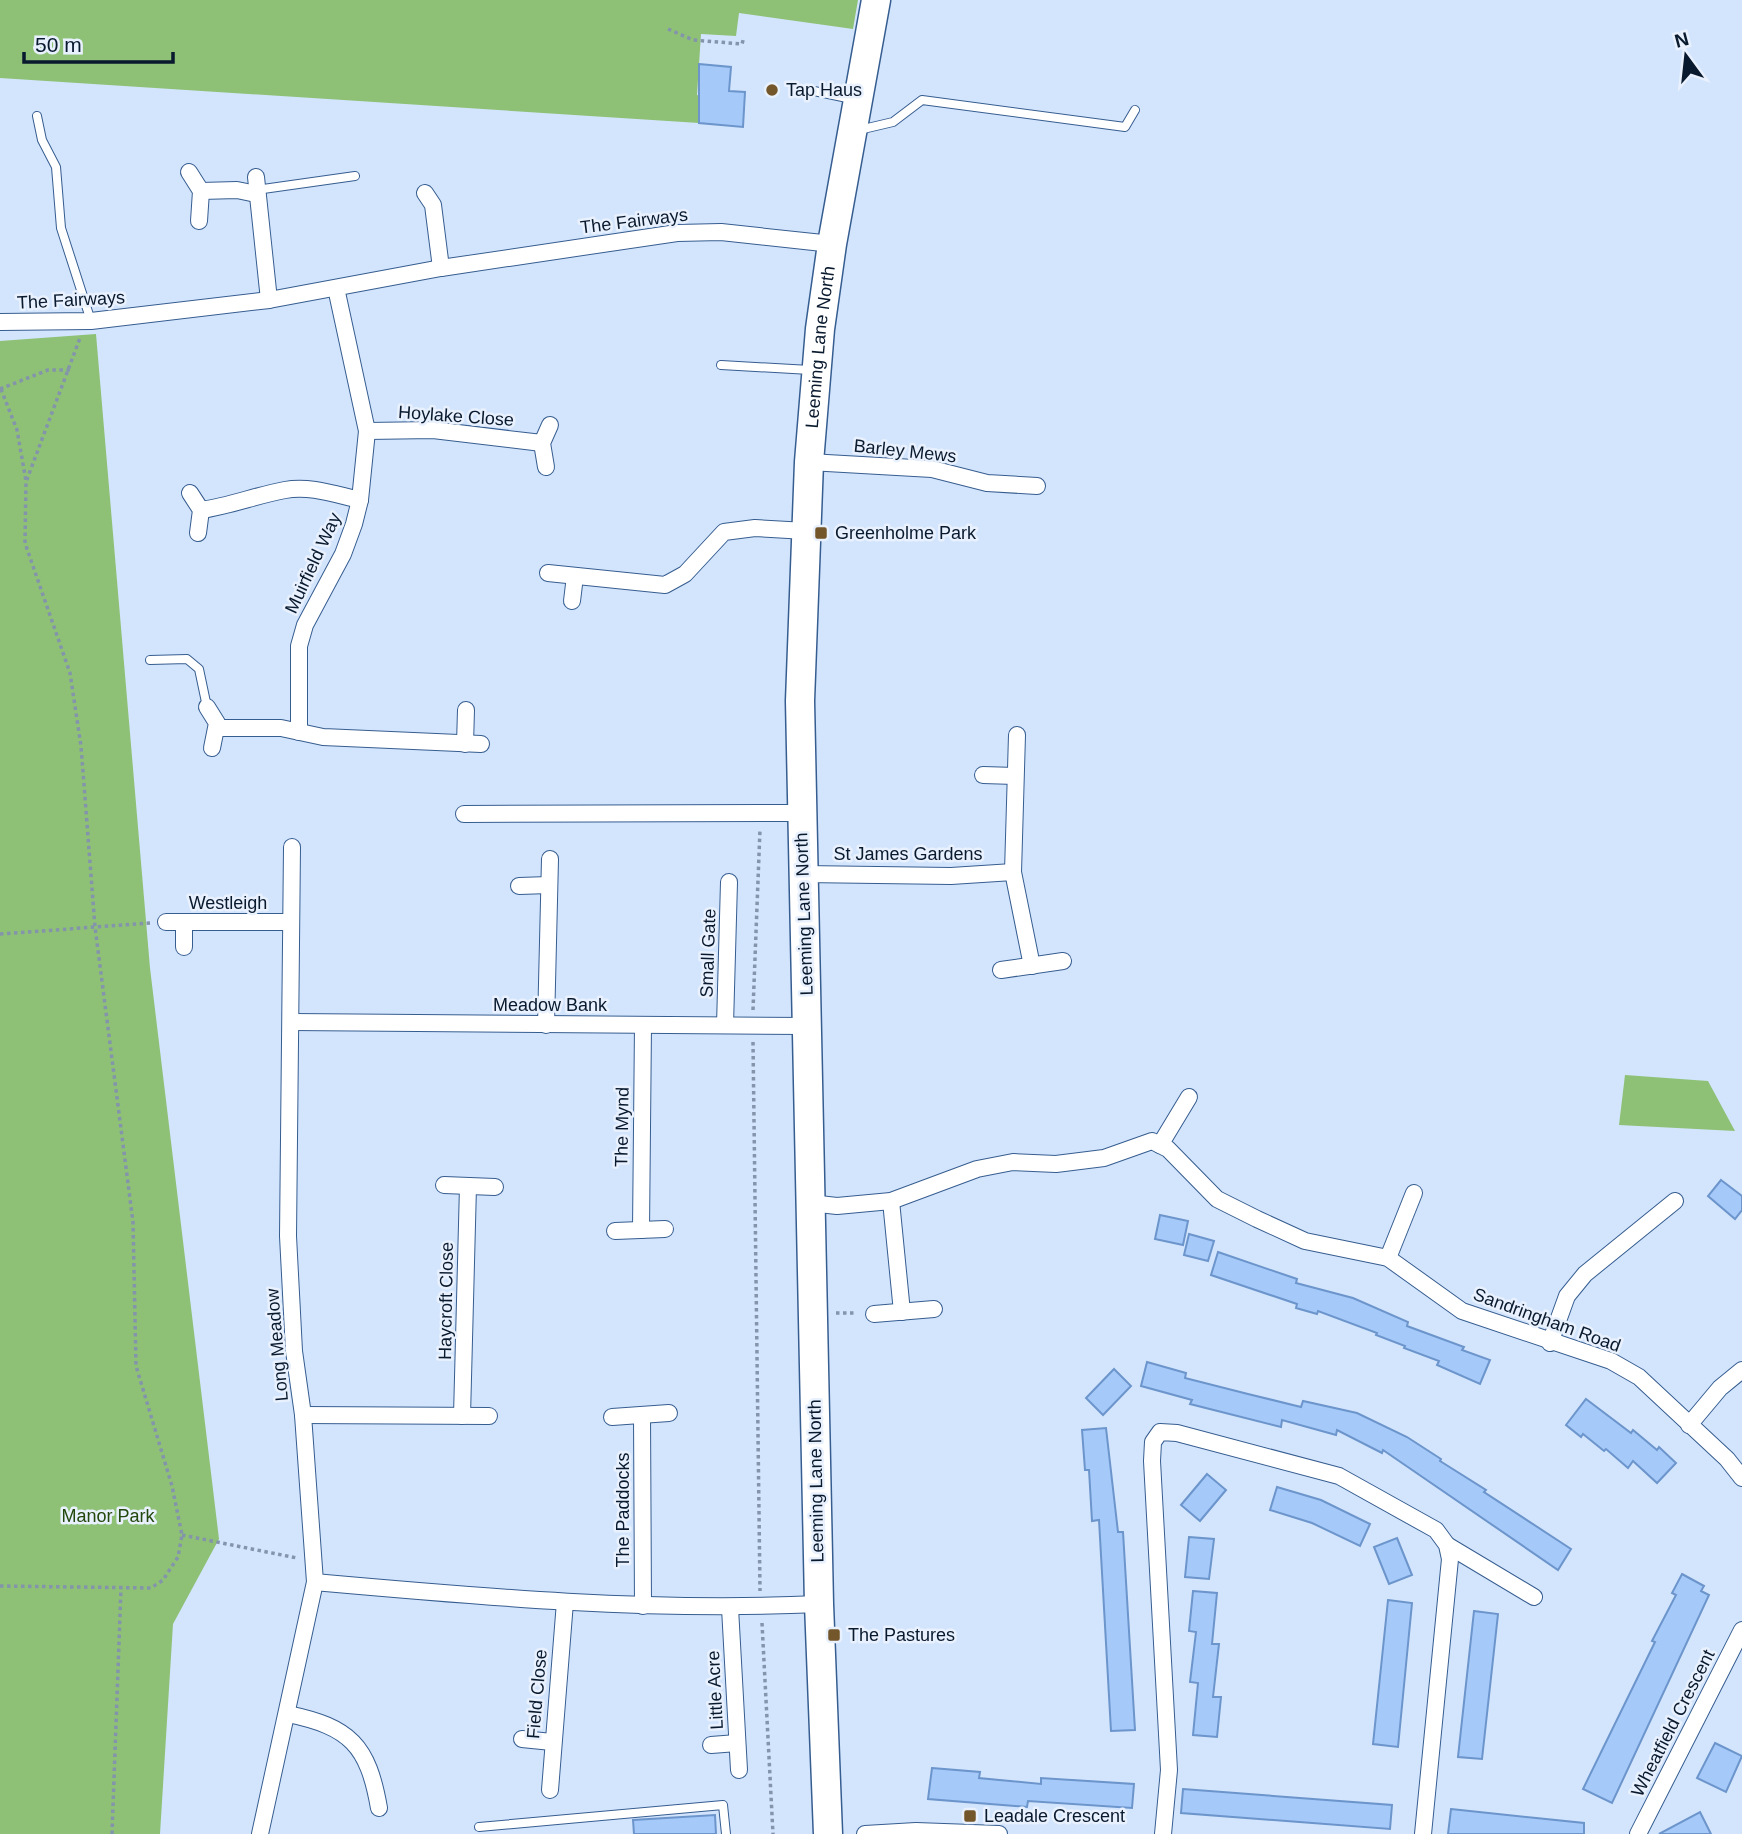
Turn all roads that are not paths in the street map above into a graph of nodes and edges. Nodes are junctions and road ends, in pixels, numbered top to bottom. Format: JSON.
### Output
{"nodes":[{"id":1,"x":876,"y":0,"type":"edge"},
{"id":2,"x":814,"y":91,"type":"dead end"},
{"id":3,"x":858,"y":100,"type":"junction"},
{"id":4,"x":1135,"y":110,"type":"dead end"},
{"id":5,"x":37,"y":116,"type":"dead end"},
{"id":6,"x":852,"y":131,"type":"junction"},
{"id":7,"x":189,"y":172,"type":"dead end"},
{"id":8,"x":355,"y":176,"type":"dead end"},
{"id":9,"x":256,"y":187,"type":"junction"},
{"id":10,"x":201,"y":191,"type":"junction"},
{"id":11,"x":425,"y":193,"type":"dead end"},
{"id":12,"x":199,"y":221,"type":"dead end"},
{"id":13,"x":832,"y":244,"type":"junction"},
{"id":14,"x":441,"y":268,"type":"junction"},
{"id":15,"x":336,"y":288,"type":"junction"},
{"id":16,"x":269,"y":300,"type":"junction"},
{"id":17,"x":91,"y":321,"type":"junction"},
{"id":18,"x":0,"y":322,"type":"edge"},
{"id":19,"x":720,"y":366,"type":"dead end"},
{"id":20,"x":817,"y":370,"type":"junction"},
{"id":21,"x":550,"y":425,"type":"dead end"},
{"id":22,"x":367,"y":431,"type":"junction"},
{"id":23,"x":542,"y":443,"type":"junction"},
{"id":24,"x":809,"y":462,"type":"junction"},
{"id":25,"x":546,"y":467,"type":"dead end"},
{"id":26,"x":1037,"y":485,"type":"dead end"},
{"id":27,"x":190,"y":493,"type":"dead end"},
{"id":28,"x":360,"y":500,"type":"junction"},
{"id":29,"x":201,"y":510,"type":"junction"},
{"id":30,"x":806,"y":531,"type":"junction"},
{"id":31,"x":198,"y":533,"type":"dead end"},
{"id":32,"x":548,"y":573,"type":"dead end"},
{"id":33,"x":575,"y":576,"type":"junction"},
{"id":34,"x":572,"y":601,"type":"dead end"},
{"id":35,"x":150,"y":660,"type":"dead end"},
{"id":36,"x":207,"y":707,"type":"joint"},
{"id":37,"x":466,"y":710,"type":"dead end"},
{"id":38,"x":217,"y":728,"type":"junction"},
{"id":39,"x":299,"y":732,"type":"junction"},
{"id":40,"x":1017,"y":735,"type":"dead end"},
{"id":41,"x":212,"y":748,"type":"dead end"},
{"id":42,"x":983,"y":775,"type":"dead end"},
{"id":43,"x":1015,"y":776,"type":"junction"},
{"id":44,"x":801,"y":813,"type":"junction"},
{"id":45,"x":464,"y":814,"type":"dead end"},
{"id":46,"x":292,"y":847,"type":"dead end"},
{"id":47,"x":550,"y":859,"type":"dead end"},
{"id":48,"x":1013,"y":872,"type":"junction"},
{"id":49,"x":803,"y":874,"type":"junction"},
{"id":50,"x":729,"y":882,"type":"dead end"},
{"id":51,"x":519,"y":886,"type":"dead end"},
{"id":52,"x":549,"y":886,"type":"junction"},
{"id":53,"x":166,"y":922,"type":"road end"},
{"id":54,"x":184,"y":922,"type":"junction"},
{"id":55,"x":290,"y":922,"type":"junction"},
{"id":56,"x":184,"y":947,"type":"dead end"},
{"id":57,"x":1063,"y":961,"type":"dead end"},
{"id":58,"x":1032,"y":966,"type":"junction"},
{"id":59,"x":1001,"y":970,"type":"dead end"},
{"id":60,"x":292,"y":1021,"type":"junction"},
{"id":61,"x":546,"y":1025,"type":"junction"},
{"id":62,"x":643,"y":1025,"type":"junction"},
{"id":63,"x":725,"y":1025,"type":"junction"},
{"id":64,"x":808,"y":1026,"type":"junction"},
{"id":65,"x":1189,"y":1097,"type":"dead end"},
{"id":66,"x":1160,"y":1145,"type":"junction"},
{"id":67,"x":444,"y":1185,"type":"dead end"},
{"id":68,"x":468,"y":1186,"type":"junction"},
{"id":69,"x":495,"y":1187,"type":"dead end"},
{"id":70,"x":1414,"y":1193,"type":"dead end"},
{"id":71,"x":891,"y":1201,"type":"junction"},
{"id":72,"x":1675,"y":1201,"type":"dead end"},
{"id":73,"x":810,"y":1203,"type":"junction"},
{"id":74,"x":664,"y":1229,"type":"dead end"},
{"id":75,"x":641,"y":1230,"type":"junction"},
{"id":76,"x":615,"y":1231,"type":"dead end"},
{"id":77,"x":1388,"y":1258,"type":"junction"},
{"id":78,"x":934,"y":1309,"type":"dead end"},
{"id":79,"x":902,"y":1311,"type":"junction"},
{"id":80,"x":874,"y":1314,"type":"road end"},
{"id":81,"x":1550,"y":1343,"type":"junction"},
{"id":82,"x":1742,"y":1370,"type":"edge"},
{"id":83,"x":669,"y":1413,"type":"dead end"},
{"id":84,"x":303,"y":1415,"type":"junction"},
{"id":85,"x":642,"y":1415,"type":"junction"},
{"id":86,"x":463,"y":1416,"type":"junction"},
{"id":87,"x":489,"y":1416,"type":"dead end"},
{"id":88,"x":612,"y":1416,"type":"dead end"},
{"id":89,"x":1689,"y":1425,"type":"junction"},
{"id":90,"x":1742,"y":1478,"type":"edge"},
{"id":91,"x":1447,"y":1545,"type":"junction"},
{"id":92,"x":315,"y":1582,"type":"junction"},
{"id":93,"x":1534,"y":1597,"type":"dead end"},
{"id":94,"x":565,"y":1602,"type":"junction"},
{"id":95,"x":819,"y":1604,"type":"junction"},
{"id":96,"x":643,"y":1606,"type":"junction"},
{"id":97,"x":730,"y":1608,"type":"junction"},
{"id":98,"x":1742,"y":1630,"type":"edge"},
{"id":99,"x":288,"y":1714,"type":"junction"},
{"id":100,"x":522,"y":1739,"type":"dead end"},
{"id":101,"x":552,"y":1742,"type":"junction"},
{"id":102,"x":737,"y":1743,"type":"junction"},
{"id":103,"x":711,"y":1745,"type":"dead end"},
{"id":104,"x":739,"y":1770,"type":"dead end"},
{"id":105,"x":550,"y":1790,"type":"dead end"},
{"id":106,"x":379,"y":1808,"type":"dead end"},
{"id":107,"x":480,"y":1827,"type":"dead end"},
{"id":108,"x":260,"y":1834,"type":"edge"},
{"id":109,"x":726,"y":1834,"type":"edge"},
{"id":110,"x":828,"y":1834,"type":"edge"},
{"id":111,"x":865,"y":1834,"type":"edge"},
{"id":112,"x":999,"y":1834,"type":"edge"},
{"id":113,"x":1163,"y":1834,"type":"edge"},
{"id":114,"x":1423,"y":1834,"type":"edge"},
{"id":115,"x":1638,"y":1834,"type":"edge"}],
"edges":[{"from":1,"to":3,"type":"highway","name":"Leeming Lane North"},
{"from":2,"to":3,"type":"lane"},
{"from":3,"to":6,"type":"highway","name":"Leeming Lane North"},
{"from":4,"to":6,"type":"lane"},
{"from":5,"to":17,"type":"lane"},
{"from":6,"to":13,"type":"highway","name":"Leeming Lane North"},
{"from":7,"to":10,"type":"street"},
{"from":8,"to":9,"type":"lane"},
{"from":9,"to":10,"type":"street"},
{"from":9,"to":16,"type":"street"},
{"from":10,"to":12,"type":"street"},
{"from":11,"to":14,"type":"street"},
{"from":13,"to":14,"type":"street","name":"The Fairways"},
{"from":13,"to":20,"type":"highway","name":"Leeming Lane North"},
{"from":14,"to":15,"type":"street","name":"The Fairways"},
{"from":15,"to":16,"type":"street","name":"The Fairways"},
{"from":15,"to":22,"type":"street","name":"Muirfield Way"},
{"from":16,"to":17,"type":"street","name":"The Fairways"},
{"from":17,"to":18,"type":"street","name":"The Fairways"},
{"from":19,"to":20,"type":"lane"},
{"from":20,"to":24,"type":"highway","name":"Leeming Lane North"},
{"from":21,"to":23,"type":"street"},
{"from":22,"to":23,"type":"street","name":"Hoylake Close"},
{"from":22,"to":28,"type":"street","name":"Muirfield Way"},
{"from":23,"to":25,"type":"street"},
{"from":24,"to":26,"type":"street","name":"Barley Mews"},
{"from":24,"to":30,"type":"highway","name":"Leeming Lane North"},
{"from":27,"to":29,"type":"street"},
{"from":28,"to":29,"type":"street"},
{"from":28,"to":39,"type":"street","name":"Muirfield Way"},
{"from":29,"to":31,"type":"street"},
{"from":30,"to":33,"type":"street"},
{"from":30,"to":44,"type":"highway","name":"Leeming Lane North"},
{"from":32,"to":33,"type":"street"},
{"from":33,"to":34,"type":"street"},
{"from":35,"to":36,"type":"lane"},
{"from":36,"to":38,"type":"street"},
{"from":37,"to":39,"type":"street"},
{"from":38,"to":39,"type":"street"},
{"from":38,"to":41,"type":"street"},
{"from":40,"to":43,"type":"street"},
{"from":42,"to":43,"type":"street"},
{"from":43,"to":48,"type":"street"},
{"from":44,"to":45,"type":"street"},
{"from":44,"to":49,"type":"highway","name":"Leeming Lane North"},
{"from":46,"to":55,"type":"street","name":"Long Meadow"},
{"from":47,"to":52,"type":"street"},
{"from":48,"to":49,"type":"street","name":"St James Gardens"},
{"from":48,"to":58,"type":"street"},
{"from":49,"to":64,"type":"highway","name":"Leeming Lane North"},
{"from":50,"to":63,"type":"street","name":"Small Gate"},
{"from":51,"to":52,"type":"street"},
{"from":52,"to":61,"type":"street"},
{"from":53,"to":54,"type":"street","name":"Westleigh"},
{"from":54,"to":55,"type":"street","name":"Westleigh"},
{"from":54,"to":56,"type":"street"},
{"from":55,"to":60,"type":"street","name":"Long Meadow"},
{"from":57,"to":58,"type":"street"},
{"from":58,"to":59,"type":"street"},
{"from":60,"to":61,"type":"street","name":"Meadow Bank"},
{"from":60,"to":84,"type":"street","name":"Long Meadow"},
{"from":61,"to":62,"type":"street","name":"Meadow Bank"},
{"from":62,"to":63,"type":"street","name":"Meadow Bank"},
{"from":62,"to":75,"type":"street","name":"The Mynd"},
{"from":63,"to":64,"type":"street","name":"Meadow Bank"},
{"from":64,"to":73,"type":"highway","name":"Leeming Lane North"},
{"from":65,"to":66,"type":"street"},
{"from":66,"to":71,"type":"street"},
{"from":66,"to":77,"type":"street","name":"Sandringham Road"},
{"from":67,"to":68,"type":"street"},
{"from":68,"to":69,"type":"street"},
{"from":68,"to":86,"type":"street","name":"Haycroft Close"},
{"from":70,"to":77,"type":"street"},
{"from":71,"to":73,"type":"street"},
{"from":71,"to":79,"type":"street"},
{"from":72,"to":81,"type":"street"},
{"from":73,"to":95,"type":"highway","name":"Leeming Lane North"},
{"from":74,"to":75,"type":"street"},
{"from":75,"to":76,"type":"street"},
{"from":77,"to":81,"type":"street","name":"Sandringham Road"},
{"from":78,"to":79,"type":"street"},
{"from":79,"to":80,"type":"street"},
{"from":81,"to":89,"type":"street","name":"Sandringham Road"},
{"from":82,"to":89,"type":"street"},
{"from":83,"to":85,"type":"street"},
{"from":84,"to":86,"type":"street"},
{"from":84,"to":92,"type":"street","name":"Long Meadow"},
{"from":85,"to":88,"type":"street"},
{"from":85,"to":96,"type":"street","name":"The Paddocks"},
{"from":86,"to":87,"type":"street"},
{"from":89,"to":90,"type":"street","name":"Sandringham Road"},
{"from":91,"to":93,"type":"street"},
{"from":91,"to":113,"type":"street"},
{"from":91,"to":114,"type":"street"},
{"from":92,"to":94,"type":"street"},
{"from":92,"to":99,"type":"street","name":"Long Meadow"},
{"from":94,"to":96,"type":"street"},
{"from":94,"to":101,"type":"street","name":"Field Close"},
{"from":95,"to":97,"type":"street"},
{"from":95,"to":110,"type":"highway","name":"Leeming Lane North"},
{"from":96,"to":97,"type":"street"},
{"from":97,"to":102,"type":"street","name":"Little Acre"},
{"from":98,"to":115,"type":"street","name":"Wheatfield Crescent"},
{"from":99,"to":106,"type":"street"},
{"from":99,"to":108,"type":"street","name":"Long Meadow"},
{"from":100,"to":101,"type":"street"},
{"from":101,"to":105,"type":"street","name":"Field Close"},
{"from":102,"to":103,"type":"street"},
{"from":102,"to":104,"type":"street","name":"Little Acre"},
{"from":107,"to":109,"type":"lane"},
{"from":111,"to":112,"type":"street"}]}
